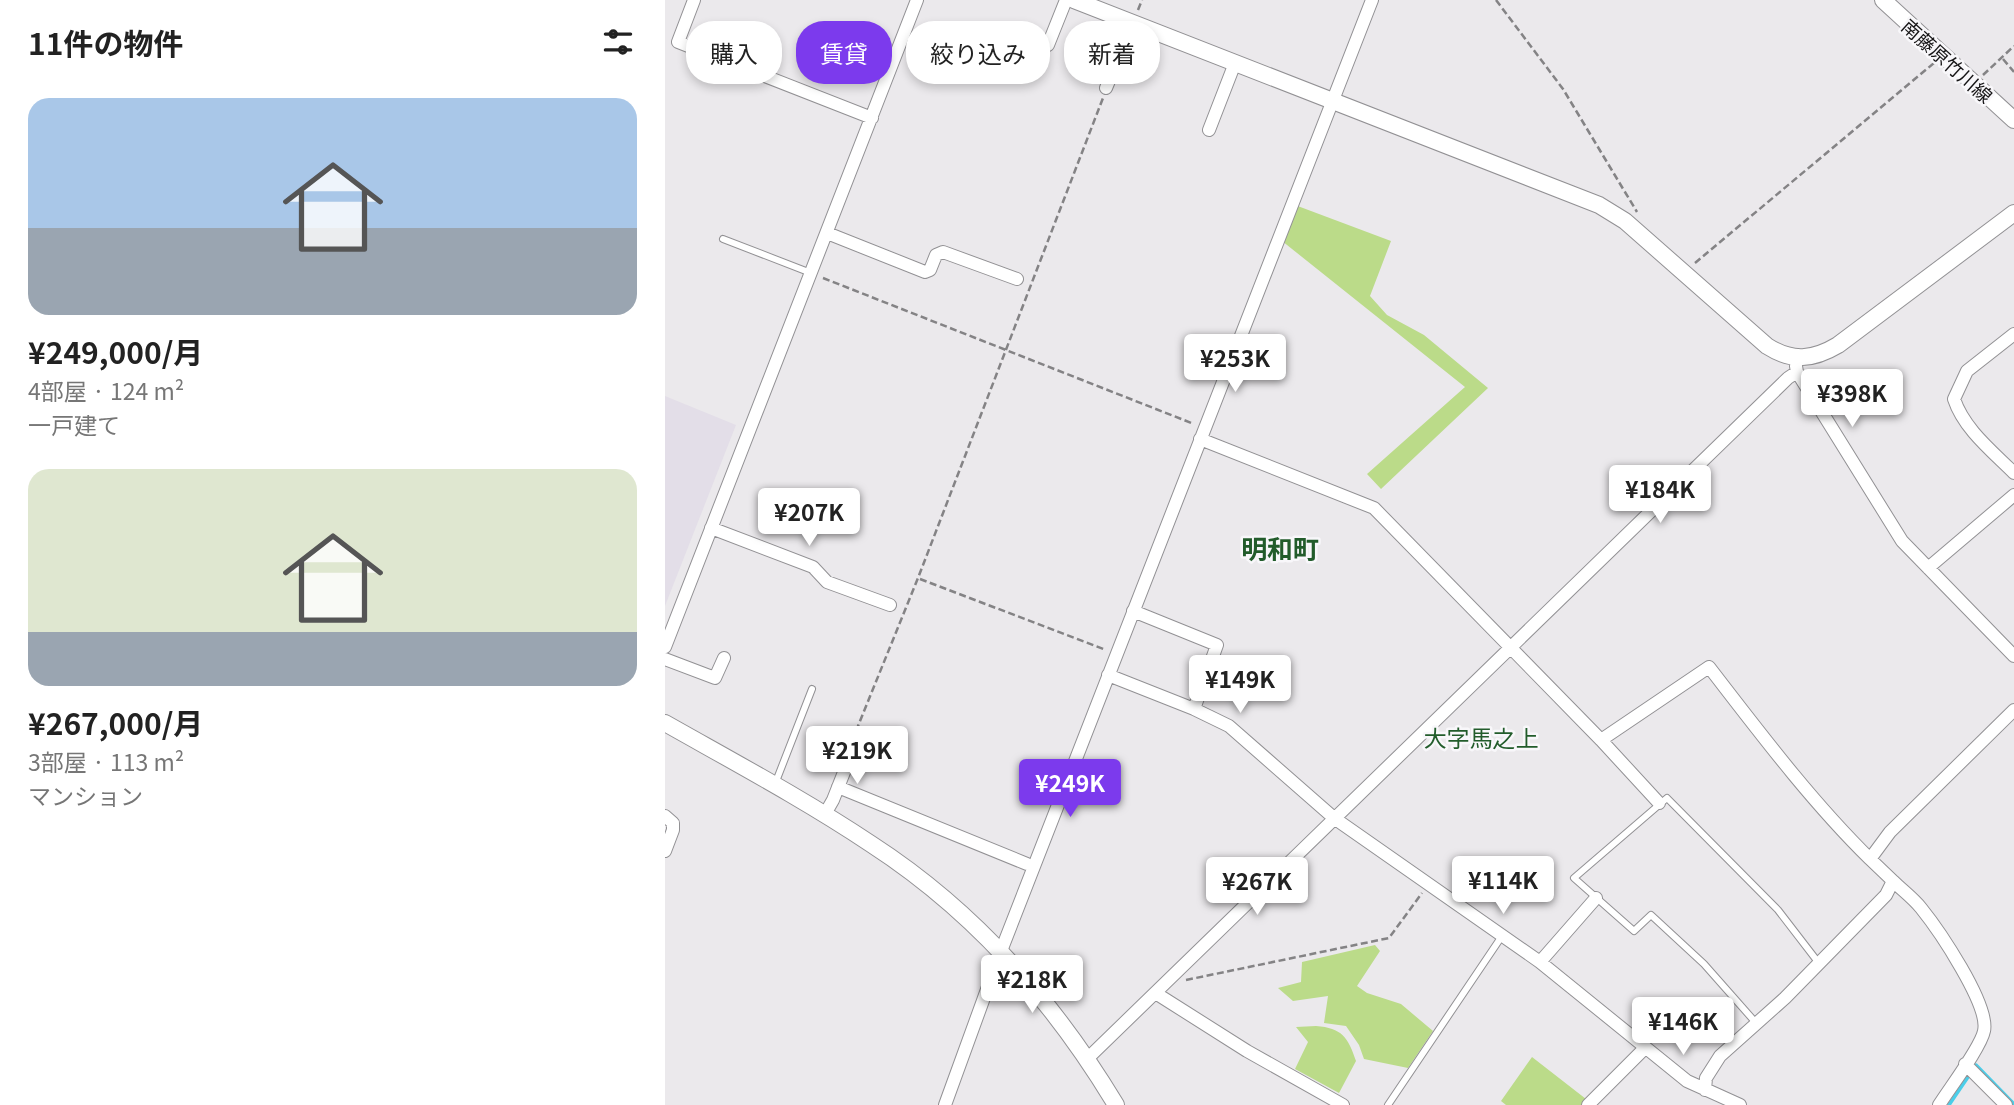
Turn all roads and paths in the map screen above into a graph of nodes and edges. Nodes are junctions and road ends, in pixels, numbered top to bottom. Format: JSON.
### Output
{"nodes":[{"id":1,"x":694,"y":0,"type":"edge"},
{"id":2,"x":917,"y":0,"type":"edge"},
{"id":3,"x":1066,"y":0,"type":"edge"},
{"id":4,"x":1075,"y":0,"type":"edge"},
{"id":5,"x":1372,"y":0,"type":"edge"},
{"id":6,"x":1496,"y":0,"type":"edge"},
{"id":7,"x":1883,"y":0,"type":"edge"},
{"id":8,"x":1128,"y":21,"type":"edge"},
{"id":9,"x":1160,"y":34,"type":"edge"},
{"id":10,"x":1050,"y":40,"type":"edge"},
{"id":11,"x":2014,"y":46,"type":"edge"},
{"id":12,"x":1942,"y":56,"type":"junction"},
{"id":13,"x":2001,"y":58,"type":"junction"},
{"id":14,"x":1235,"y":63,"type":"junction"},
{"id":15,"x":2014,"y":72,"type":"edge"},
{"id":16,"x":1108,"y":84,"type":"edge"},
{"id":17,"x":1973,"y":84,"type":"junction"},
{"id":18,"x":1106,"y":88,"type":"joint"},
{"id":19,"x":1332,"y":101,"type":"junction"},
{"id":20,"x":872,"y":118,"type":"junction"},
{"id":21,"x":2014,"y":120,"type":"edge"},
{"id":22,"x":1209,"y":130,"type":"dead end"},
{"id":23,"x":2014,"y":213,"type":"edge"},
{"id":24,"x":1634,"y":229,"type":"junction"},
{"id":25,"x":827,"y":233,"type":"junction"},
{"id":26,"x":723,"y":239,"type":"dead end"},
{"id":27,"x":1685,"y":272,"type":"junction"},
{"id":28,"x":811,"y":273,"type":"junction"},
{"id":29,"x":1017,"y":279,"type":"dead end"},
{"id":30,"x":2014,"y":334,"type":"edge"},
{"id":31,"x":1006,"y":349,"type":"junction"},
{"id":32,"x":1796,"y":365,"type":"junction"},
{"id":33,"x":1202,"y":433,"type":"junction"},
{"id":34,"x":2014,"y":473,"type":"edge"},
{"id":35,"x":2014,"y":495,"type":"edge"},
{"id":36,"x":711,"y":528,"type":"junction"},
{"id":37,"x":1928,"y":568,"type":"junction"},
{"id":38,"x":918,"y":579,"type":"junction"},
{"id":39,"x":890,"y":605,"type":"dead end"},
{"id":40,"x":1133,"y":611,"type":"junction"},
{"id":41,"x":665,"y":647,"type":"edge"},
{"id":42,"x":1510,"y":649,"type":"junction"},
{"id":43,"x":1116,"y":654,"type":"junction"},
{"id":44,"x":2014,"y":656,"type":"edge"},
{"id":45,"x":724,"y":658,"type":"dead end"},
{"id":46,"x":665,"y":659,"type":"edge"},
{"id":47,"x":1108,"y":675,"type":"junction"},
{"id":48,"x":812,"y":689,"type":"dead end"},
{"id":49,"x":1194,"y":709,"type":"junction"},
{"id":50,"x":2014,"y":710,"type":"edge"},
{"id":51,"x":665,"y":723,"type":"edge"},
{"id":52,"x":1601,"y":740,"type":"junction"},
{"id":53,"x":856,"y":742,"type":"joint"},
{"id":54,"x":775,"y":786,"type":"junction"},
{"id":55,"x":838,"y":787,"type":"junction"},
{"id":56,"x":1659,"y":803,"type":"junction"},
{"id":57,"x":825,"y":814,"type":"junction"},
{"id":58,"x":665,"y":816,"type":"edge"},
{"id":59,"x":1334,"y":818,"type":"junction"},
{"id":60,"x":665,"y":851,"type":"edge"},
{"id":61,"x":1870,"y":859,"type":"junction"},
{"id":62,"x":1027,"y":864,"type":"dead end"},
{"id":63,"x":1893,"y":881,"type":"junction"},
{"id":64,"x":1428,"y":884,"type":"junction"},
{"id":65,"x":1596,"y":898,"type":"junction"},
{"id":66,"x":1502,"y":936,"type":"junction"},
{"id":67,"x":1001,"y":951,"type":"junction"},
{"id":68,"x":1540,"y":962,"type":"junction"},
{"id":69,"x":1818,"y":962,"type":"junction"},
{"id":70,"x":1162,"y":989,"type":"junction"},
{"id":71,"x":1757,"y":1024,"type":"junction"},
{"id":72,"x":1645,"y":1048,"type":"junction"},
{"id":73,"x":1087,"y":1059,"type":"junction"},
{"id":74,"x":1966,"y":1064,"type":"junction"},
{"id":75,"x":1705,"y":1090,"type":"junction"},
{"id":76,"x":1334,"y":1103,"type":"edge"},
{"id":77,"x":944,"y":1105,"type":"edge"},
{"id":78,"x":1116,"y":1105,"type":"edge"},
{"id":79,"x":1388,"y":1105,"type":"edge"},
{"id":80,"x":1588,"y":1105,"type":"edge"},
{"id":81,"x":1740,"y":1105,"type":"edge"},
{"id":82,"x":1939,"y":1105,"type":"edge"},
{"id":83,"x":2006,"y":1105,"type":"edge"}],
"edges":[{"from":1,"to":20,"type":"street"},
{"from":2,"to":20,"type":"street"},
{"from":3,"to":10,"type":"street"},
{"from":4,"to":8,"type":"street"},
{"from":5,"to":19,"type":"street"},
{"from":6,"to":24,"type":"path"},
{"from":7,"to":12,"type":"street","name":"南藤原竹川線"},
{"from":9,"to":14,"type":"street"},
{"from":11,"to":13,"type":"path"},
{"from":12,"to":17,"type":"street","name":"南藤原竹川線"},
{"from":12,"to":27,"type":"path"},
{"from":13,"to":15,"type":"path"},
{"from":13,"to":17,"type":"path"},
{"from":14,"to":19,"type":"street"},
{"from":14,"to":22,"type":"street"},
{"from":16,"to":18,"type":"street"},
{"from":17,"to":21,"type":"street","name":"南藤原竹川線"},
{"from":18,"to":31,"type":"path"},
{"from":19,"to":24,"type":"street"},
{"from":19,"to":33,"type":"street"},
{"from":20,"to":25,"type":"street"},
{"from":23,"to":32,"type":"street"},
{"from":24,"to":27,"type":"street"},
{"from":25,"to":28,"type":"street"},
{"from":25,"to":29,"type":"street"},
{"from":26,"to":28,"type":"lane"},
{"from":27,"to":32,"type":"street"},
{"from":28,"to":31,"type":"path"},
{"from":28,"to":36,"type":"street"},
{"from":30,"to":34,"type":"street"},
{"from":31,"to":33,"type":"path"},
{"from":31,"to":38,"type":"path"},
{"from":32,"to":37,"type":"street"},
{"from":32,"to":42,"type":"street"},
{"from":33,"to":40,"type":"street"},
{"from":33,"to":42,"type":"street"},
{"from":35,"to":37,"type":"street"},
{"from":36,"to":39,"type":"street"},
{"from":36,"to":41,"type":"street"},
{"from":37,"to":44,"type":"street"},
{"from":38,"to":43,"type":"path"},
{"from":38,"to":53,"type":"path"},
{"from":40,"to":43,"type":"street"},
{"from":40,"to":49,"type":"street"},
{"from":42,"to":52,"type":"street"},
{"from":42,"to":59,"type":"street"},
{"from":43,"to":47,"type":"street"},
{"from":45,"to":46,"type":"street"},
{"from":47,"to":49,"type":"street"},
{"from":47,"to":67,"type":"street"},
{"from":48,"to":54,"type":"lane"},
{"from":49,"to":59,"type":"street"},
{"from":50,"to":61,"type":"street"},
{"from":51,"to":54,"type":"street"},
{"from":52,"to":56,"type":"street"},
{"from":52,"to":61,"type":"street"},
{"from":53,"to":55,"type":"street"},
{"from":54,"to":57,"type":"street"},
{"from":55,"to":57,"type":"street"},
{"from":55,"to":62,"type":"street"},
{"from":56,"to":65,"type":"lane"},
{"from":56,"to":69,"type":"lane"},
{"from":57,"to":67,"type":"street"},
{"from":58,"to":60,"type":"street"},
{"from":59,"to":64,"type":"street"},
{"from":59,"to":70,"type":"street"},
{"from":61,"to":63,"type":"street"},
{"from":63,"to":69,"type":"street"},
{"from":63,"to":74,"type":"street"},
{"from":64,"to":66,"type":"street"},
{"from":64,"to":70,"type":"path"},
{"from":65,"to":68,"type":"street"},
{"from":65,"to":71,"type":"lane"},
{"from":66,"to":68,"type":"street"},
{"from":66,"to":79,"type":"lane"},
{"from":67,"to":73,"type":"street"},
{"from":67,"to":77,"type":"street"},
{"from":68,"to":72,"type":"street"},
{"from":69,"to":71,"type":"street"},
{"from":70,"to":73,"type":"street"},
{"from":70,"to":76,"type":"street"},
{"from":71,"to":75,"type":"street"},
{"from":72,"to":75,"type":"street"},
{"from":72,"to":80,"type":"street"},
{"from":73,"to":78,"type":"street"},
{"from":74,"to":82,"type":"street"},
{"from":74,"to":83,"type":"street"},
{"from":75,"to":81,"type":"street"}]}
